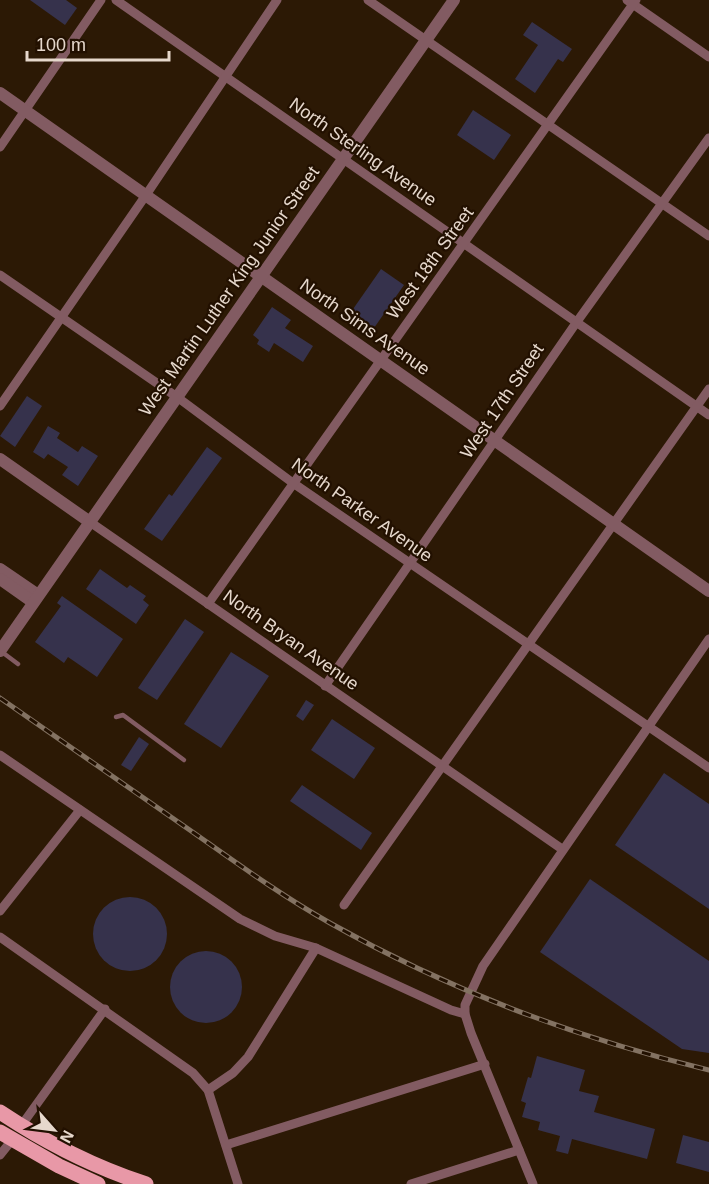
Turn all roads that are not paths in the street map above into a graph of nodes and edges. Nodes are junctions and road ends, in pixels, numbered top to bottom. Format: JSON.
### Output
{"nodes":[{"id":1,"x":101,"y":0,"type":"edge"},
{"id":2,"x":116,"y":0,"type":"edge"},
{"id":3,"x":277,"y":0,"type":"edge"},
{"id":4,"x":368,"y":0,"type":"edge"},
{"id":5,"x":454,"y":0,"type":"edge"},
{"id":6,"x":632,"y":1,"type":"edge"},
{"id":7,"x":426,"y":40,"type":"junction"},
{"id":8,"x":709,"y":57,"type":"edge"},
{"id":9,"x":226,"y":76,"type":"junction"},
{"id":10,"x":0,"y":93,"type":"edge"},
{"id":11,"x":26,"y":111,"type":"junction"},
{"id":12,"x":548,"y":126,"type":"junction"},
{"id":13,"x":709,"y":138,"type":"edge"},
{"id":14,"x":0,"y":147,"type":"edge"},
{"id":15,"x":344,"y":158,"type":"junction"},
{"id":16,"x":146,"y":195,"type":"junction"},
{"id":17,"x":661,"y":203,"type":"junction"},
{"id":18,"x":709,"y":236,"type":"edge"},
{"id":19,"x":464,"y":244,"type":"junction"},
{"id":20,"x":0,"y":275,"type":"edge"},
{"id":21,"x":261,"y":276,"type":"junction"},
{"id":22,"x":61,"y":318,"type":"junction"},
{"id":23,"x":576,"y":323,"type":"junction"},
{"id":24,"x":381,"y":360,"type":"junction"},
{"id":25,"x":709,"y":389,"type":"edge"},
{"id":26,"x":177,"y":397,"type":"junction"},
{"id":27,"x":0,"y":406,"type":"edge"},
{"id":28,"x":697,"y":406,"type":"junction"},
{"id":29,"x":709,"y":415,"type":"edge"},
{"id":30,"x":496,"y":440,"type":"junction"},
{"id":31,"x":0,"y":459,"type":"edge"},
{"id":32,"x":293,"y":483,"type":"junction"},
{"id":33,"x":90,"y":522,"type":"junction"},
{"id":34,"x":613,"y":523,"type":"junction"},
{"id":35,"x":410,"y":563,"type":"junction"},
{"id":36,"x":0,"y":569,"type":"edge"},
{"id":37,"x":0,"y":579,"type":"edge"},
{"id":38,"x":709,"y":591,"type":"edge"},
{"id":39,"x":35,"y":599,"type":"junction"},
{"id":40,"x":208,"y":604,"type":"junction"},
{"id":41,"x":709,"y":639,"type":"edge"},
{"id":42,"x":527,"y":644,"type":"junction"},
{"id":43,"x":0,"y":651,"type":"edge"},
{"id":44,"x":18,"y":664,"type":"dead end"},
{"id":45,"x":325,"y":686,"type":"junction"},
{"id":46,"x":116,"y":717,"type":"dead end"},
{"id":47,"x":649,"y":727,"type":"junction"},
{"id":48,"x":0,"y":755,"type":"edge"},
{"id":49,"x":184,"y":760,"type":"dead end"},
{"id":50,"x":442,"y":766,"type":"junction"},
{"id":51,"x":709,"y":768,"type":"edge"},
{"id":52,"x":80,"y":810,"type":"junction"},
{"id":53,"x":562,"y":849,"type":"junction"},
{"id":54,"x":344,"y":905,"type":"dead end"},
{"id":55,"x":0,"y":911,"type":"edge"},
{"id":56,"x":0,"y":937,"type":"edge"},
{"id":57,"x":316,"y":948,"type":"junction"},
{"id":58,"x":105,"y":1009,"type":"junction"},
{"id":59,"x":465,"y":1014,"type":"junction"},
{"id":60,"x":485,"y":1064,"type":"junction"},
{"id":61,"x":208,"y":1090,"type":"junction"},
{"id":62,"x":0,"y":1112,"type":"edge"},
{"id":63,"x":21,"y":1126,"type":"junction"},
{"id":64,"x":6,"y":1136,"type":"edge"},
{"id":65,"x":226,"y":1145,"type":"junction"},
{"id":66,"x":519,"y":1150,"type":"junction"},
{"id":67,"x":0,"y":1155,"type":"edge"},
{"id":68,"x":99,"y":1184,"type":"edge"},
{"id":69,"x":113,"y":1184,"type":"edge"},
{"id":70,"x":119,"y":1184,"type":"edge"},
{"id":71,"x":146,"y":1184,"type":"edge"},
{"id":72,"x":238,"y":1184,"type":"edge"},
{"id":73,"x":411,"y":1184,"type":"edge"},
{"id":74,"x":533,"y":1184,"type":"edge"}],
"edges":[{"from":1,"to":11,"type":"street"},
{"from":2,"to":9,"type":"street","name":"North Sterling Avenue"},
{"from":3,"to":9,"type":"street"},
{"from":4,"to":7,"type":"street"},
{"from":5,"to":7,"type":"street","name":"West Martin Luther King Junior Street"},
{"from":6,"to":8,"type":"street"},
{"from":6,"to":12,"type":"street","name":"West 18th Street"},
{"from":7,"to":12,"type":"street"},
{"from":7,"to":15,"type":"street","name":"West Martin Luther King Junior Street"},
{"from":9,"to":15,"type":"street","name":"North Sterling Avenue"},
{"from":9,"to":16,"type":"street"},
{"from":10,"to":11,"type":"street","name":"North Sims Avenue"},
{"from":11,"to":14,"type":"street"},
{"from":11,"to":16,"type":"street","name":"North Sims Avenue"},
{"from":12,"to":17,"type":"street"},
{"from":12,"to":19,"type":"street","name":"West 18th Street"},
{"from":13,"to":17,"type":"street","name":"West 17th Street"},
{"from":15,"to":19,"type":"street","name":"North Sterling Avenue"},
{"from":15,"to":21,"type":"street","name":"West Martin Luther King Junior Street"},
{"from":16,"to":21,"type":"street","name":"North Sims Avenue"},
{"from":16,"to":22,"type":"street"},
{"from":17,"to":18,"type":"street"},
{"from":17,"to":23,"type":"street","name":"West 17th Street"},
{"from":19,"to":23,"type":"street","name":"North Sterling Avenue"},
{"from":19,"to":24,"type":"street","name":"West 18th Street"},
{"from":20,"to":22,"type":"street","name":"North Parker Avenue"},
{"from":21,"to":24,"type":"street","name":"North Sims Avenue"},
{"from":21,"to":26,"type":"street","name":"West Martin Luther King Junior Street"},
{"from":22,"to":26,"type":"street","name":"North Parker Avenue"},
{"from":22,"to":27,"type":"street"},
{"from":23,"to":28,"type":"street","name":"North Sterling Avenue"},
{"from":23,"to":30,"type":"street","name":"West 17th Street"},
{"from":24,"to":30,"type":"street","name":"North Sims Avenue"},
{"from":24,"to":32,"type":"street","name":"West 18th Street"},
{"from":25,"to":28,"type":"street"},
{"from":26,"to":32,"type":"street","name":"North Parker Avenue"},
{"from":26,"to":33,"type":"street","name":"West Martin Luther King Junior Street"},
{"from":28,"to":29,"type":"street","name":"North Sterling Avenue"},
{"from":28,"to":34,"type":"street"},
{"from":30,"to":34,"type":"street","name":"North Sims Avenue"},
{"from":30,"to":35,"type":"street","name":"West 17th Street"},
{"from":31,"to":33,"type":"street","name":"North Bryan Avenue"},
{"from":32,"to":35,"type":"street","name":"North Parker Avenue"},
{"from":32,"to":40,"type":"street","name":"West 18th Street"},
{"from":33,"to":39,"type":"street","name":"West Martin Luther King Junior Street"},
{"from":33,"to":40,"type":"street","name":"North Bryan Avenue"},
{"from":34,"to":38,"type":"street","name":"North Sims Avenue"},
{"from":34,"to":42,"type":"street"},
{"from":35,"to":42,"type":"street","name":"North Parker Avenue"},
{"from":35,"to":45,"type":"street","name":"West 17th Street"},
{"from":36,"to":39,"type":"street"},
{"from":37,"to":39,"type":"street"},
{"from":39,"to":43,"type":"street","name":"West Martin Luther King Junior Street"},
{"from":40,"to":45,"type":"street","name":"North Bryan Avenue"},
{"from":41,"to":47,"type":"street"},
{"from":42,"to":47,"type":"street","name":"North Parker Avenue"},
{"from":42,"to":50,"type":"street"},
{"from":43,"to":44,"type":"lane"},
{"from":45,"to":50,"type":"street","name":"North Bryan Avenue"},
{"from":46,"to":49,"type":"lane"},
{"from":47,"to":51,"type":"street","name":"North Parker Avenue"},
{"from":47,"to":53,"type":"street"},
{"from":48,"to":52,"type":"street"},
{"from":50,"to":53,"type":"street","name":"North Bryan Avenue"},
{"from":50,"to":54,"type":"street"},
{"from":52,"to":55,"type":"street"},
{"from":52,"to":57,"type":"street"},
{"from":53,"to":59,"type":"street"},
{"from":56,"to":58,"type":"street"},
{"from":57,"to":59,"type":"street"},
{"from":57,"to":61,"type":"street"},
{"from":58,"to":61,"type":"street"},
{"from":58,"to":63,"type":"street"},
{"from":59,"to":60,"type":"street"},
{"from":60,"to":65,"type":"street"},
{"from":60,"to":66,"type":"street"},
{"from":61,"to":65,"type":"street"},
{"from":62,"to":63,"type":"main road"},
{"from":63,"to":71,"type":"main road"},
{"from":64,"to":67,"type":"street"},
{"from":64,"to":68,"type":"main road"},
{"from":65,"to":72,"type":"street"},
{"from":66,"to":73,"type":"street"},
{"from":66,"to":74,"type":"street"},
{"from":69,"to":70,"type":"main road"}]}
